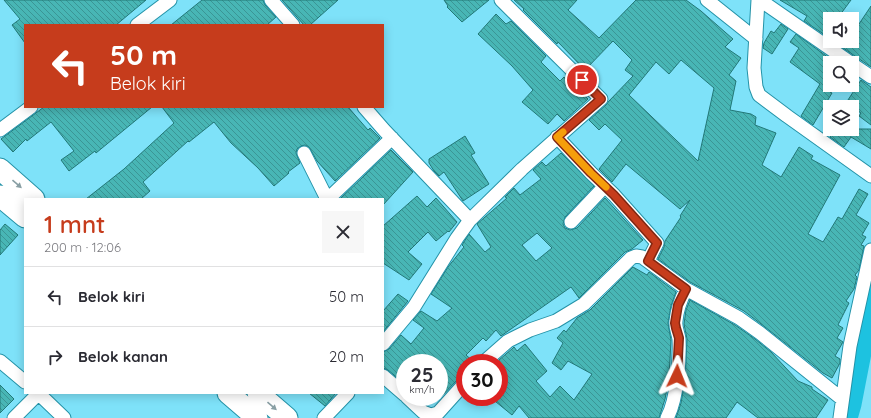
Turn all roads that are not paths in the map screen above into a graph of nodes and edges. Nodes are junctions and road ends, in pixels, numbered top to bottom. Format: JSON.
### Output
{"nodes":[{"id":1,"x":170,"y":0,"type":"edge"},
{"id":2,"x":271,"y":0,"type":"edge"},
{"id":3,"x":501,"y":0,"type":"edge"},
{"id":4,"x":707,"y":0,"type":"edge"},
{"id":5,"x":759,"y":0,"type":"edge"},
{"id":6,"x":138,"y":24,"type":"edge"},
{"id":7,"x":292,"y":24,"type":"edge"},
{"id":8,"x":756,"y":39,"type":"junction"},
{"id":9,"x":842,"y":56,"type":"edge"},
{"id":10,"x":859,"y":68,"type":"edge"},
{"id":11,"x":871,"y":77,"type":"edge"},
{"id":12,"x":30,"y":108,"type":"edge"},
{"id":13,"x":365,"y":108,"type":"edge"},
{"id":14,"x":0,"y":130,"type":"edge"},
{"id":15,"x":557,"y":137,"type":"junction"},
{"id":16,"x":392,"y":138,"type":"junction"},
{"id":17,"x":304,"y":153,"type":"dead end"},
{"id":18,"x":0,"y":169,"type":"edge"},
{"id":19,"x":871,"y":176,"type":"edge"},
{"id":20,"x":605,"y":186,"type":"junction"},
{"id":21,"x":0,"y":196,"type":"edge"},
{"id":22,"x":33,"y":198,"type":"edge"},
{"id":23,"x":327,"y":198,"type":"edge"},
{"id":24,"x":329,"y":198,"type":"edge"},
{"id":25,"x":24,"y":216,"type":"edge"},
{"id":26,"x":470,"y":220,"type":"junction"},
{"id":27,"x":571,"y":222,"type":"dead end"},
{"id":28,"x":871,"y":250,"type":"edge"},
{"id":29,"x":648,"y":261,"type":"junction"},
{"id":30,"x":686,"y":289,"type":"junction"},
{"id":31,"x":384,"y":343,"type":"edge"},
{"id":32,"x":493,"y":354,"type":"edge"},
{"id":33,"x":0,"y":361,"type":"edge"},
{"id":34,"x":384,"y":377,"type":"edge"},
{"id":35,"x":24,"y":381,"type":"edge"},
{"id":36,"x":396,"y":387,"type":"edge"},
{"id":37,"x":456,"y":393,"type":"edge"},
{"id":38,"x":37,"y":394,"type":"edge"},
{"id":39,"x":39,"y":394,"type":"edge"},
{"id":40,"x":229,"y":394,"type":"edge"},
{"id":41,"x":259,"y":394,"type":"edge"},
{"id":42,"x":347,"y":394,"type":"edge"},
{"id":43,"x":842,"y":400,"type":"junction"},
{"id":44,"x":448,"y":402,"type":"edge"},
{"id":45,"x":417,"y":406,"type":"edge"},
{"id":46,"x":444,"y":406,"type":"edge"},
{"id":47,"x":14,"y":418,"type":"edge"},
{"id":48,"x":64,"y":418,"type":"edge"},
{"id":49,"x":257,"y":418,"type":"edge"},
{"id":50,"x":287,"y":418,"type":"edge"},
{"id":51,"x":324,"y":418,"type":"edge"},
{"id":52,"x":667,"y":418,"type":"edge"},
{"id":53,"x":840,"y":418,"type":"edge"}],
"edges":[{"from":1,"to":6,"type":"street"},
{"from":2,"to":7,"type":"street"},
{"from":3,"to":15,"type":"street"},
{"from":4,"to":8,"type":"street"},
{"from":5,"to":8,"type":"street"},
{"from":5,"to":9,"type":"street"},
{"from":8,"to":19,"type":"street"},
{"from":10,"to":11,"type":"street"},
{"from":12,"to":14,"type":"street"},
{"from":13,"to":16,"type":"street"},
{"from":15,"to":20,"type":"street"},
{"from":15,"to":26,"type":"street"},
{"from":16,"to":24,"type":"street"},
{"from":16,"to":26,"type":"street"},
{"from":17,"to":23,"type":"street"},
{"from":18,"to":22,"type":"highway","one_way":true},
{"from":20,"to":27,"type":"street"},
{"from":20,"to":29,"type":"street"},
{"from":21,"to":25,"type":"highway"},
{"from":26,"to":31,"type":"street"},
{"from":28,"to":43,"type":"street"},
{"from":29,"to":30,"type":"street"},
{"from":29,"to":32,"type":"street"},
{"from":30,"to":43,"type":"street"},
{"from":30,"to":52,"type":"street"},
{"from":33,"to":35,"type":"street"},
{"from":34,"to":36,"type":"street"},
{"from":37,"to":44,"type":"street"},
{"from":38,"to":47,"type":"street"},
{"from":39,"to":48,"type":"street"},
{"from":40,"to":49,"type":"highway"},
{"from":41,"to":50,"type":"highway","one_way":true},
{"from":42,"to":51,"type":"street"},
{"from":43,"to":53,"type":"street"},
{"from":45,"to":46,"type":"street"}]}
